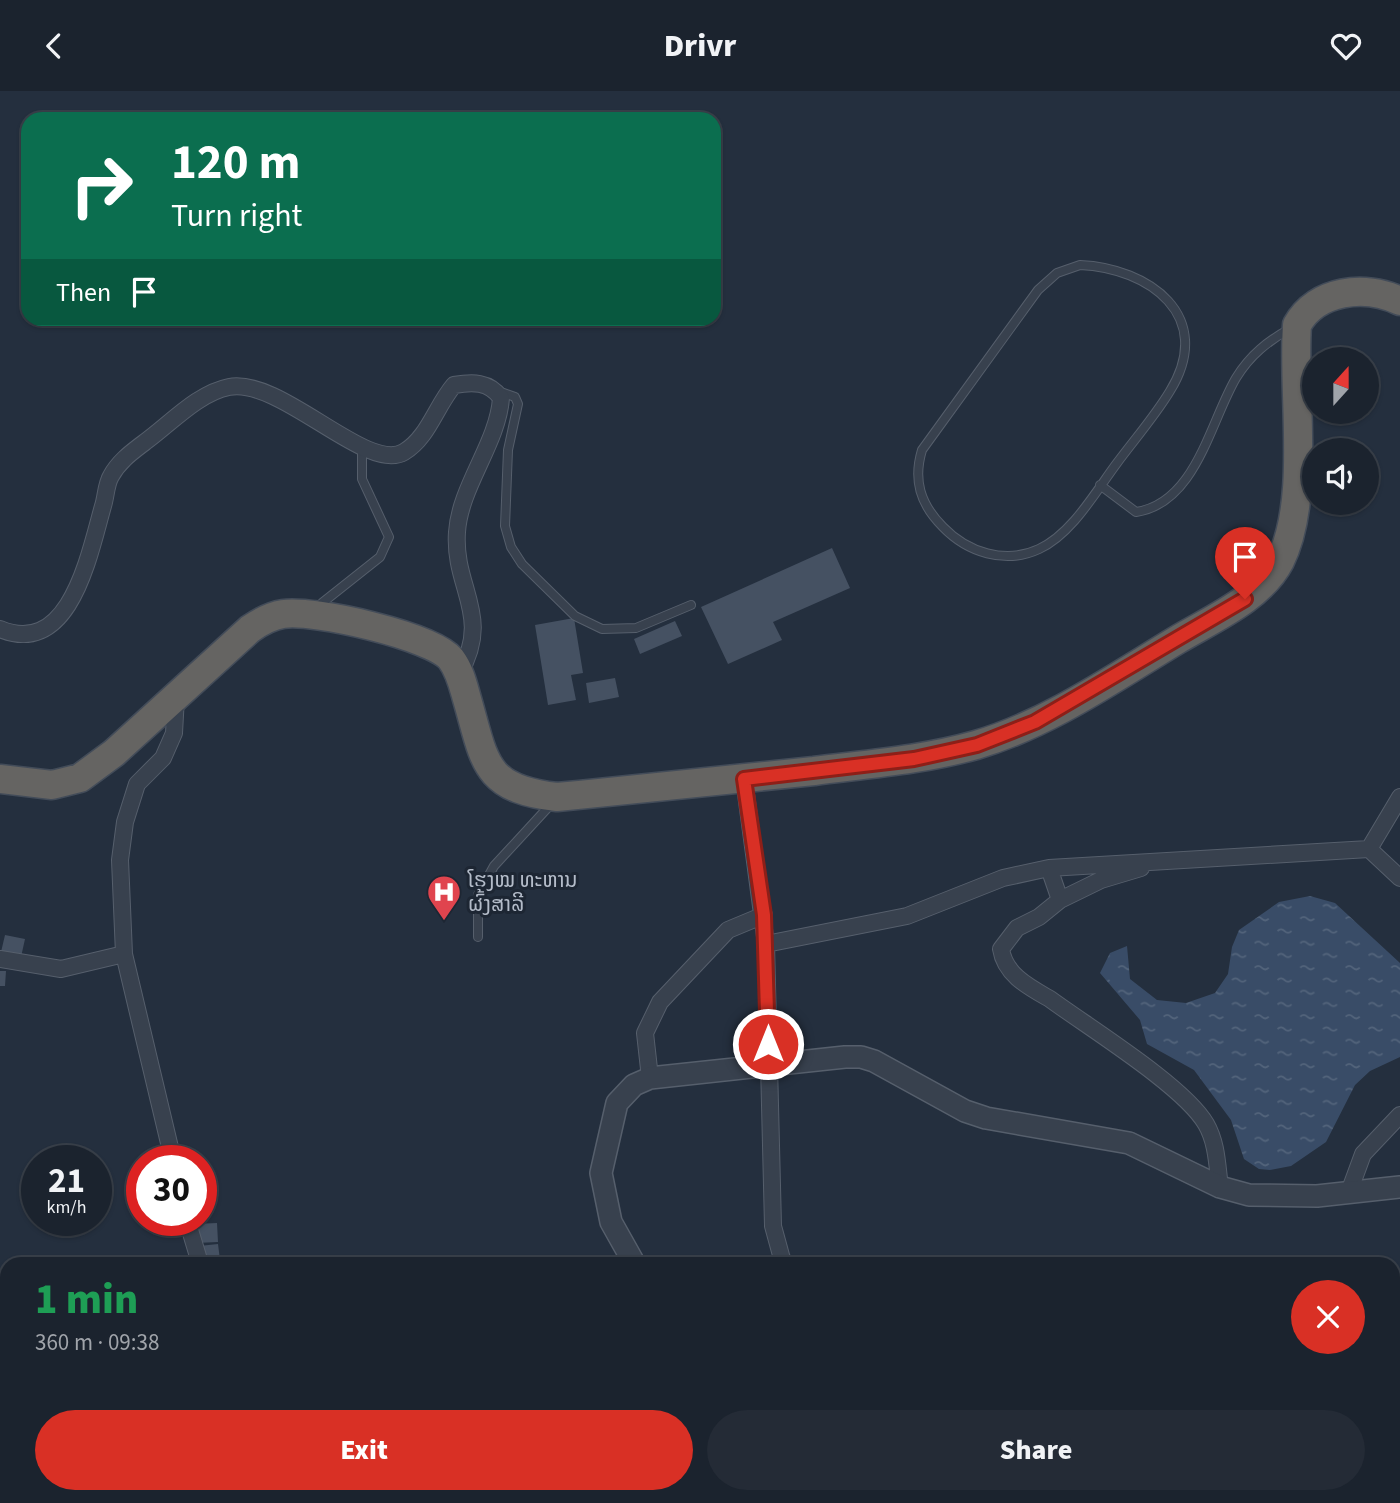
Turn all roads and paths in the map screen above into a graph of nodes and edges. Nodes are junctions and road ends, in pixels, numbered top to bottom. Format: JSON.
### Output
{"nodes":[{"id":1,"x":1399,"y":298,"type":"edge"},
{"id":2,"x":1297,"y":325,"type":"junction"},
{"id":3,"x":495,"y":390,"type":"junction"},
{"id":4,"x":362,"y":446,"type":"junction"},
{"id":5,"x":1100,"y":485,"type":"junction"},
{"id":6,"x":691,"y":605,"type":"dead end"},
{"id":7,"x":319,"y":616,"type":"junction"},
{"id":8,"x":0,"y":629,"type":"edge"},
{"id":9,"x":459,"y":674,"type":"junction"},
{"id":10,"x":177,"y":696,"type":"junction"},
{"id":11,"x":0,"y":779,"type":"edge"},
{"id":12,"x":744,"y":779,"type":"junction"},
{"id":13,"x":557,"y":797,"type":"junction"},
{"id":14,"x":1400,"y":797,"type":"edge"},
{"id":15,"x":1369,"y":849,"type":"junction"},
{"id":16,"x":1167,"y":860,"type":"junction"},
{"id":17,"x":1049,"y":868,"type":"junction"},
{"id":18,"x":1400,"y":878,"type":"edge"},
{"id":19,"x":1060,"y":900,"type":"junction"},
{"id":20,"x":764,"y":915,"type":"junction"},
{"id":21,"x":478,"y":937,"type":"dead end"},
{"id":22,"x":766,"y":944,"type":"junction"},
{"id":23,"x":124,"y":954,"type":"junction"},
{"id":24,"x":0,"y":959,"type":"edge"},
{"id":25,"x":768,"y":1066,"type":"junction"},
{"id":26,"x":650,"y":1078,"type":"junction"},
{"id":27,"x":1400,"y":1115,"type":"edge"},
{"id":28,"x":169,"y":1145,"type":"edge"},
{"id":29,"x":1220,"y":1187,"type":"junction"},
{"id":30,"x":1400,"y":1187,"type":"edge"},
{"id":31,"x":1349,"y":1192,"type":"junction"},
{"id":32,"x":192,"y":1236,"type":"edge"},
{"id":33,"x":199,"y":1257,"type":"edge"},
{"id":34,"x":631,"y":1257,"type":"edge"},
{"id":35,"x":781,"y":1257,"type":"edge"}],
"edges":[{"from":1,"to":2,"type":"highway"},
{"from":2,"to":5,"type":"lane"},
{"from":2,"to":12,"type":"highway"},
{"from":3,"to":4,"type":"street"},
{"from":3,"to":6,"type":"lane"},
{"from":3,"to":9,"type":"street"},
{"from":4,"to":7,"type":"lane"},
{"from":4,"to":8,"type":"street"},
{"from":5,"to":5,"type":"lane"},
{"from":7,"to":9,"type":"highway"},
{"from":7,"to":10,"type":"highway"},
{"from":9,"to":13,"type":"highway"},
{"from":10,"to":11,"type":"highway"},
{"from":10,"to":23,"type":"street"},
{"from":12,"to":13,"type":"highway"},
{"from":12,"to":20,"type":"street"},
{"from":13,"to":21,"type":"lane"},
{"from":14,"to":15,"type":"street"},
{"from":15,"to":16,"type":"street"},
{"from":15,"to":18,"type":"street"},
{"from":16,"to":17,"type":"street"},
{"from":16,"to":19,"type":"street"},
{"from":17,"to":19,"type":"street"},
{"from":17,"to":22,"type":"street"},
{"from":19,"to":29,"type":"street"},
{"from":20,"to":22,"type":"street"},
{"from":20,"to":26,"type":"street"},
{"from":22,"to":25,"type":"street"},
{"from":23,"to":24,"type":"street"},
{"from":23,"to":28,"type":"street"},
{"from":25,"to":26,"type":"street"},
{"from":25,"to":29,"type":"street"},
{"from":25,"to":35,"type":"street"},
{"from":26,"to":34,"type":"street"},
{"from":27,"to":31,"type":"street"},
{"from":29,"to":31,"type":"street"},
{"from":30,"to":31,"type":"street"},
{"from":32,"to":33,"type":"street"}]}
